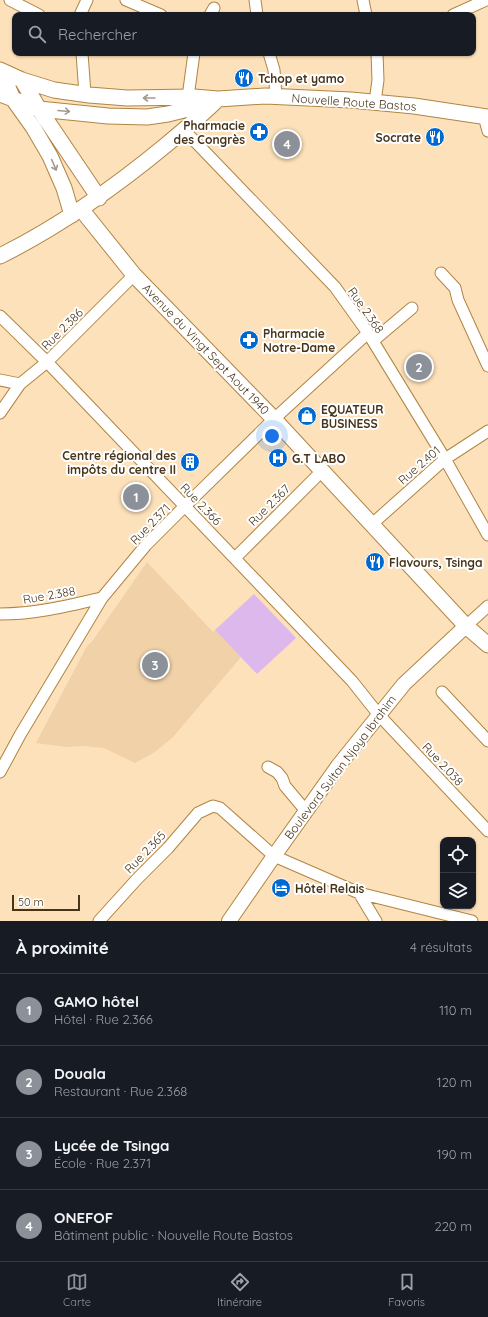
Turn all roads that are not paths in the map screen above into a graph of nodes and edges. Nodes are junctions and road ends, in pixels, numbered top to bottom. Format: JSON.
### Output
{"nodes":[{"id":1,"x":10,"y":0,"type":"edge"},
{"id":2,"x":87,"y":0,"type":"edge"},
{"id":3,"x":126,"y":0,"type":"edge"},
{"id":4,"x":255,"y":0,"type":"edge"},
{"id":5,"x":363,"y":0,"type":"edge"},
{"id":6,"x":486,"y":0,"type":"edge"},
{"id":7,"x":33,"y":12,"type":"edge"},
{"id":8,"x":81,"y":12,"type":"edge"},
{"id":9,"x":154,"y":12,"type":"edge"},
{"id":10,"x":257,"y":12,"type":"edge"},
{"id":11,"x":365,"y":12,"type":"edge"},
{"id":12,"x":460,"y":12,"type":"edge"},
{"id":13,"x":82,"y":56,"type":"edge"},
{"id":14,"x":194,"y":56,"type":"edge"},
{"id":15,"x":270,"y":56,"type":"edge"},
{"id":16,"x":377,"y":56,"type":"edge"},
{"id":17,"x":0,"y":70,"type":"edge"},
{"id":18,"x":22,"y":80,"type":"junction"},
{"id":19,"x":85,"y":94,"type":"junction"},
{"id":20,"x":276,"y":96,"type":"junction"},
{"id":21,"x":6,"y":97,"type":"edge"},
{"id":22,"x":188,"y":97,"type":"junction"},
{"id":23,"x":218,"y":99,"type":"junction"},
{"id":24,"x":375,"y":102,"type":"junction"},
{"id":25,"x":39,"y":109,"type":"junction"},
{"id":26,"x":486,"y":117,"type":"edge"},
{"id":27,"x":184,"y":130,"type":"junction"},
{"id":28,"x":488,"y":131,"type":"edge"},
{"id":29,"x":99,"y":198,"type":"junction"},
{"id":30,"x":76,"y":212,"type":"junction"},
{"id":31,"x":0,"y":256,"type":"edge"},
{"id":32,"x":441,"y":273,"type":"dead end"},
{"id":33,"x":134,"y":275,"type":"junction"},
{"id":34,"x":412,"y":308,"type":"dead end"},
{"id":35,"x":0,"y":316,"type":"edge"},
{"id":36,"x":370,"y":337,"type":"junction"},
{"id":37,"x":47,"y":362,"type":"junction"},
{"id":38,"x":488,"y":366,"type":"edge"},
{"id":39,"x":0,"y":380,"type":"edge"},
{"id":40,"x":20,"y":384,"type":"junction"},
{"id":41,"x":0,"y":413,"type":"edge"},
{"id":42,"x":274,"y":419,"type":"junction"},
{"id":43,"x":488,"y":431,"type":"edge"},
{"id":44,"x":445,"y":459,"type":"junction"},
{"id":45,"x":322,"y":471,"type":"junction"},
{"id":46,"x":185,"y":506,"type":"junction"},
{"id":47,"x":371,"y":525,"type":"junction"},
{"id":48,"x":488,"y":535,"type":"edge"},
{"id":49,"x":235,"y":558,"type":"junction"},
{"id":50,"x":102,"y":598,"type":"junction"},
{"id":51,"x":488,"y":606,"type":"edge"},
{"id":52,"x":0,"y":614,"type":"edge"},
{"id":53,"x":466,"y":626,"type":"junction"},
{"id":54,"x":488,"y":645,"type":"edge"},
{"id":55,"x":442,"y":692,"type":"dead end"},
{"id":56,"x":379,"y":715,"type":"junction"},
{"id":57,"x":488,"y":741,"type":"edge"},
{"id":58,"x":268,"y":766,"type":"dead end"},
{"id":59,"x":0,"y":772,"type":"edge"},
{"id":60,"x":306,"y":811,"type":"junction"},
{"id":61,"x":488,"y":831,"type":"edge"},
{"id":62,"x":274,"y":856,"type":"junction"},
{"id":63,"x":359,"y":893,"type":"junction"},
{"id":64,"x":99,"y":921,"type":"edge"},
{"id":65,"x":230,"y":921,"type":"edge"},
{"id":66,"x":376,"y":921,"type":"edge"},
{"id":67,"x":472,"y":921,"type":"edge"}],
"edges":[{"from":1,"to":7,"type":"street"},
{"from":2,"to":8,"type":"street"},
{"from":3,"to":9,"type":"street"},
{"from":4,"to":10,"type":"street"},
{"from":5,"to":11,"type":"street"},
{"from":6,"to":12,"type":"street"},
{"from":13,"to":19,"type":"street"},
{"from":14,"to":22,"type":"street"},
{"from":15,"to":20,"type":"street"},
{"from":16,"to":24,"type":"street"},
{"from":17,"to":18,"type":"main road"},
{"from":17,"to":21,"type":"main road"},
{"from":18,"to":19,"type":"main road"},
{"from":18,"to":25,"type":"main road"},
{"from":22,"to":19,"type":"main road","one_way":true},
{"from":20,"to":23,"type":"main road","name":"Nouvelle Route Bastos"},
{"from":20,"to":24,"type":"main road","name":"Nouvelle Route Bastos"},
{"from":21,"to":25,"type":"main road"},
{"from":21,"to":30,"type":"main road","one_way":true},
{"from":22,"to":23,"type":"main road"},
{"from":25,"to":23,"type":"main road","one_way":true},
{"from":23,"to":27,"type":"main road"},
{"from":24,"to":26,"type":"main road","name":"Nouvelle Route Bastos"},
{"from":25,"to":29,"type":"main road"},
{"from":26,"to":28,"type":"street"},
{"from":27,"to":29,"type":"main road"},
{"from":27,"to":36,"type":"street","name":"Rue 2.368"},
{"from":29,"to":30,"type":"main road"},
{"from":30,"to":31,"type":"main road"},
{"from":30,"to":33,"type":"main road","name":"Avenue du Vingt Sept Aout 1940"},
{"from":32,"to":38,"type":"street"},
{"from":33,"to":37,"type":"street","name":"Rue 2.386"},
{"from":33,"to":42,"type":"main road","name":"Avenue du Vingt Sept Aout 1940"},
{"from":34,"to":36,"type":"street","name":"Rue 2.371"},
{"from":35,"to":37,"type":"street","name":"Rue 2.366"},
{"from":36,"to":42,"type":"street","name":"Rue 2.371"},
{"from":36,"to":44,"type":"street","name":"Rue 2.368"},
{"from":37,"to":40,"type":"street","name":"Rue 2.386"},
{"from":37,"to":46,"type":"street","name":"Rue 2.366"},
{"from":39,"to":40,"type":"street"},
{"from":40,"to":41,"type":"street","name":"Rue 2.386"},
{"from":42,"to":45,"type":"main road","name":"Avenue du Vingt Sept Aout 1940"},
{"from":42,"to":46,"type":"street","name":"Rue 2.371"},
{"from":43,"to":44,"type":"street","name":"Rue 2.401"},
{"from":44,"to":47,"type":"street","name":"Rue 2.401"},
{"from":44,"to":48,"type":"street","name":"Rue 2.368"},
{"from":45,"to":47,"type":"main road","name":"Avenue du Vingt Sept Aout 1940"},
{"from":45,"to":49,"type":"street","name":"Rue 2.367"},
{"from":46,"to":49,"type":"street","name":"Rue 2.366"},
{"from":46,"to":50,"type":"street","name":"Rue 2.371"},
{"from":47,"to":53,"type":"main road","name":"Avenue du Vingt Sept Aout 1940"},
{"from":49,"to":56,"type":"street","name":"Rue 2.366"},
{"from":50,"to":52,"type":"street","name":"Rue 2.388"},
{"from":50,"to":59,"type":"street","name":"Rue 2.371"},
{"from":51,"to":53,"type":"street"},
{"from":53,"to":54,"type":"main road","name":"Avenue du Vingt Sept Aout 1940"},
{"from":53,"to":56,"type":"street","name":"Boulevard Sultan Njoya Ibrahim"},
{"from":55,"to":57,"type":"street"},
{"from":56,"to":60,"type":"street","name":"Boulevard Sultan Njoya Ibrahim"},
{"from":56,"to":61,"type":"street","name":"Rue 2.038"},
{"from":58,"to":60,"type":"street"},
{"from":60,"to":62,"type":"street","name":"Boulevard Sultan Njoya Ibrahim"},
{"from":62,"to":63,"type":"street"},
{"from":62,"to":64,"type":"street","name":"Rue 2.365"},
{"from":62,"to":65,"type":"street","name":"Boulevard Sultan Njoya Ibrahim"},
{"from":63,"to":66,"type":"street"},
{"from":63,"to":67,"type":"street"}]}
